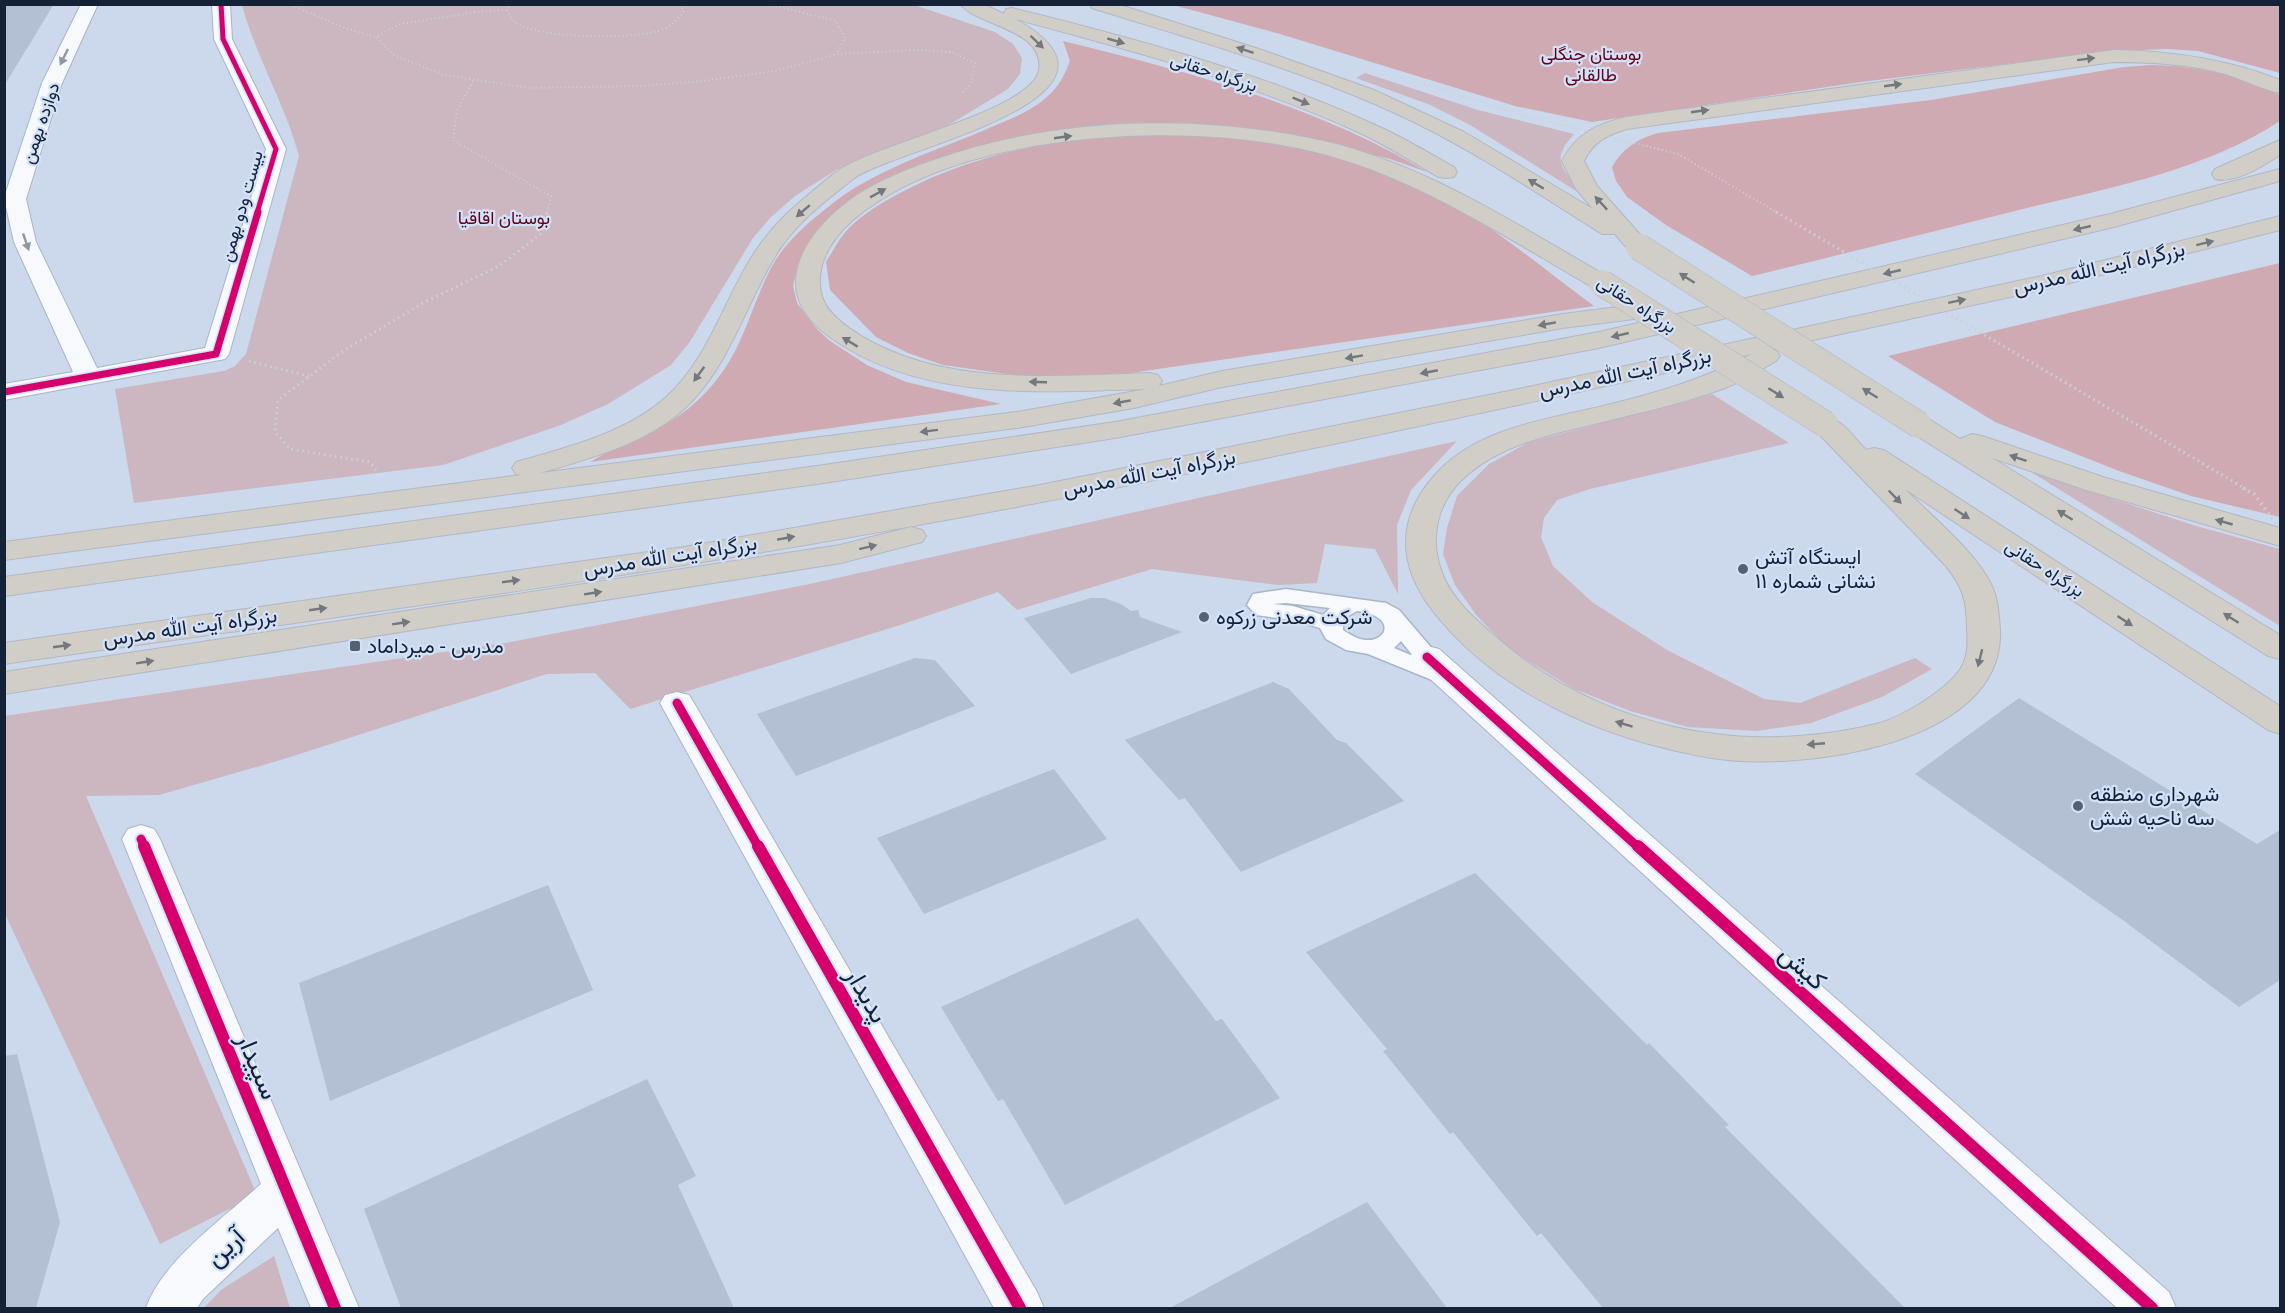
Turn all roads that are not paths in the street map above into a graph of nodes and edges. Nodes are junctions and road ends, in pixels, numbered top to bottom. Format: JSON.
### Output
{"nodes":[{"id":1,"x":90,"y":4,"type":"edge"},
{"id":2,"x":221,"y":4,"type":"edge"},
{"id":3,"x":968,"y":4,"type":"edge"},
{"id":4,"x":978,"y":4,"type":"edge"},
{"id":5,"x":1098,"y":4,"type":"edge"},
{"id":6,"x":2280,"y":87,"type":"edge"},
{"id":7,"x":2280,"y":146,"type":"edge"},
{"id":8,"x":2280,"y":175,"type":"edge"},
{"id":9,"x":2114,"y":220,"type":"junction"},
{"id":10,"x":2280,"y":223,"type":"edge"},
{"id":11,"x":2280,"y":246,"type":"edge"},
{"id":12,"x":1639,"y":247,"type":"junction"},
{"id":13,"x":2046,"y":282,"type":"junction"},
{"id":14,"x":1602,"y":283,"type":"junction"},
{"id":15,"x":1813,"y":291,"type":"junction"},
{"id":16,"x":1818,"y":330,"type":"junction"},
{"id":17,"x":88,"y":377,"type":"junction"},
{"id":18,"x":1222,"y":379,"type":"junction"},
{"id":19,"x":1350,"y":387,"type":"junction"},
{"id":20,"x":4,"y":392,"type":"edge"},
{"id":21,"x":1825,"y":424,"type":"junction"},
{"id":22,"x":1919,"y":425,"type":"junction"},
{"id":23,"x":1040,"y":494,"type":"junction"},
{"id":24,"x":334,"y":508,"type":"junction"},
{"id":25,"x":2280,"y":537,"type":"edge"},
{"id":26,"x":4,"y":551,"type":"edge"},
{"id":27,"x":4,"y":586,"type":"edge"},
{"id":28,"x":1355,"y":604,"type":"junction"},
{"id":29,"x":1396,"y":622,"type":"junction"},
{"id":30,"x":1330,"y":624,"type":"junction"},
{"id":31,"x":1368,"y":646,"type":"junction"},
{"id":32,"x":2280,"y":649,"type":"edge"},
{"id":33,"x":4,"y":654,"type":"edge"},
{"id":34,"x":1440,"y":669,"type":"junction"},
{"id":35,"x":4,"y":683,"type":"edge"},
{"id":36,"x":677,"y":703,"type":"dead end"},
{"id":37,"x":2280,"y":722,"type":"edge"},
{"id":38,"x":141,"y":839,"type":"dead end"},
{"id":39,"x":287,"y":1190,"type":"junction"},
{"id":40,"x":170,"y":1308,"type":"edge"},
{"id":41,"x":335,"y":1308,"type":"edge"},
{"id":42,"x":1020,"y":1308,"type":"edge"},
{"id":43,"x":2152,"y":1308,"type":"edge"}],
"edges":[{"from":1,"to":17,"type":"street","name":"دوازده بهمن","one_way":true},
{"from":2,"to":17,"type":"street","name":"بیست ودو بهمن"},
{"from":3,"to":24,"type":"highway","one_way":true},
{"from":4,"to":14,"type":"highway","name":"بزرگراه حقانی","one_way":true},
{"from":12,"to":5,"type":"highway","name":"بزرگراه حقانی","one_way":true},
{"from":12,"to":6,"type":"highway","one_way":true},
{"from":7,"to":9,"type":"highway"},
{"from":8,"to":9,"type":"highway","name":"بزرگراه آیت الله مدرس"},
{"from":9,"to":15,"type":"highway","name":"بزرگراه آیت الله مدرس","one_way":true},
{"from":13,"to":10,"type":"highway","name":"بزرگراه آیت الله مدرس","one_way":true},
{"from":11,"to":13,"type":"highway"},
{"from":22,"to":12,"type":"highway","name":"بزرگراه حقانی","one_way":true,"bridge":true},
{"from":16,"to":13,"type":"highway","name":"بزرگراه آیت الله مدرس","one_way":true},
{"from":18,"to":14,"type":"highway","one_way":true},
{"from":14,"to":21,"type":"highway","name":"بزرگراه حقانی","one_way":true,"bridge":true},
{"from":15,"to":18,"type":"highway","one_way":true},
{"from":15,"to":19,"type":"highway","name":"بزرگراه آیت الله مدرس","one_way":true},
{"from":21,"to":16,"type":"highway","one_way":true},
{"from":16,"to":23,"type":"highway","name":"بزرگراه آیت الله مدرس"},
{"from":17,"to":20,"type":"street"},
{"from":18,"to":19,"type":"highway"},
{"from":18,"to":24,"type":"highway","one_way":true},
{"from":19,"to":27,"type":"highway","name":"بزرگراه آیت الله مدرس"},
{"from":21,"to":37,"type":"highway","name":"بزرگراه حقانی","one_way":true},
{"from":25,"to":22,"type":"highway","one_way":true},
{"from":32,"to":22,"type":"highway","name":"بزرگراه حقانی","one_way":true},
{"from":33,"to":23,"type":"highway","name":"بزرگراه آیت الله مدرس","one_way":true},
{"from":35,"to":23,"type":"highway","one_way":true},
{"from":24,"to":26,"type":"highway"},
{"from":28,"to":29,"type":"lane"},
{"from":28,"to":30,"type":"lane"},
{"from":28,"to":30,"type":"lane"},
{"from":29,"to":31,"type":"lane"},
{"from":29,"to":34,"type":"lane"},
{"from":30,"to":31,"type":"lane"},
{"from":31,"to":34,"type":"lane"},
{"from":34,"to":43,"type":"street","name":"کیش"},
{"from":36,"to":42,"type":"street","name":"پدیدار"},
{"from":38,"to":39,"type":"street","name":"سپیدار"},
{"from":39,"to":40,"type":"street","name":"آرین"},
{"from":39,"to":41,"type":"street","name":"سپیدار"}]}
